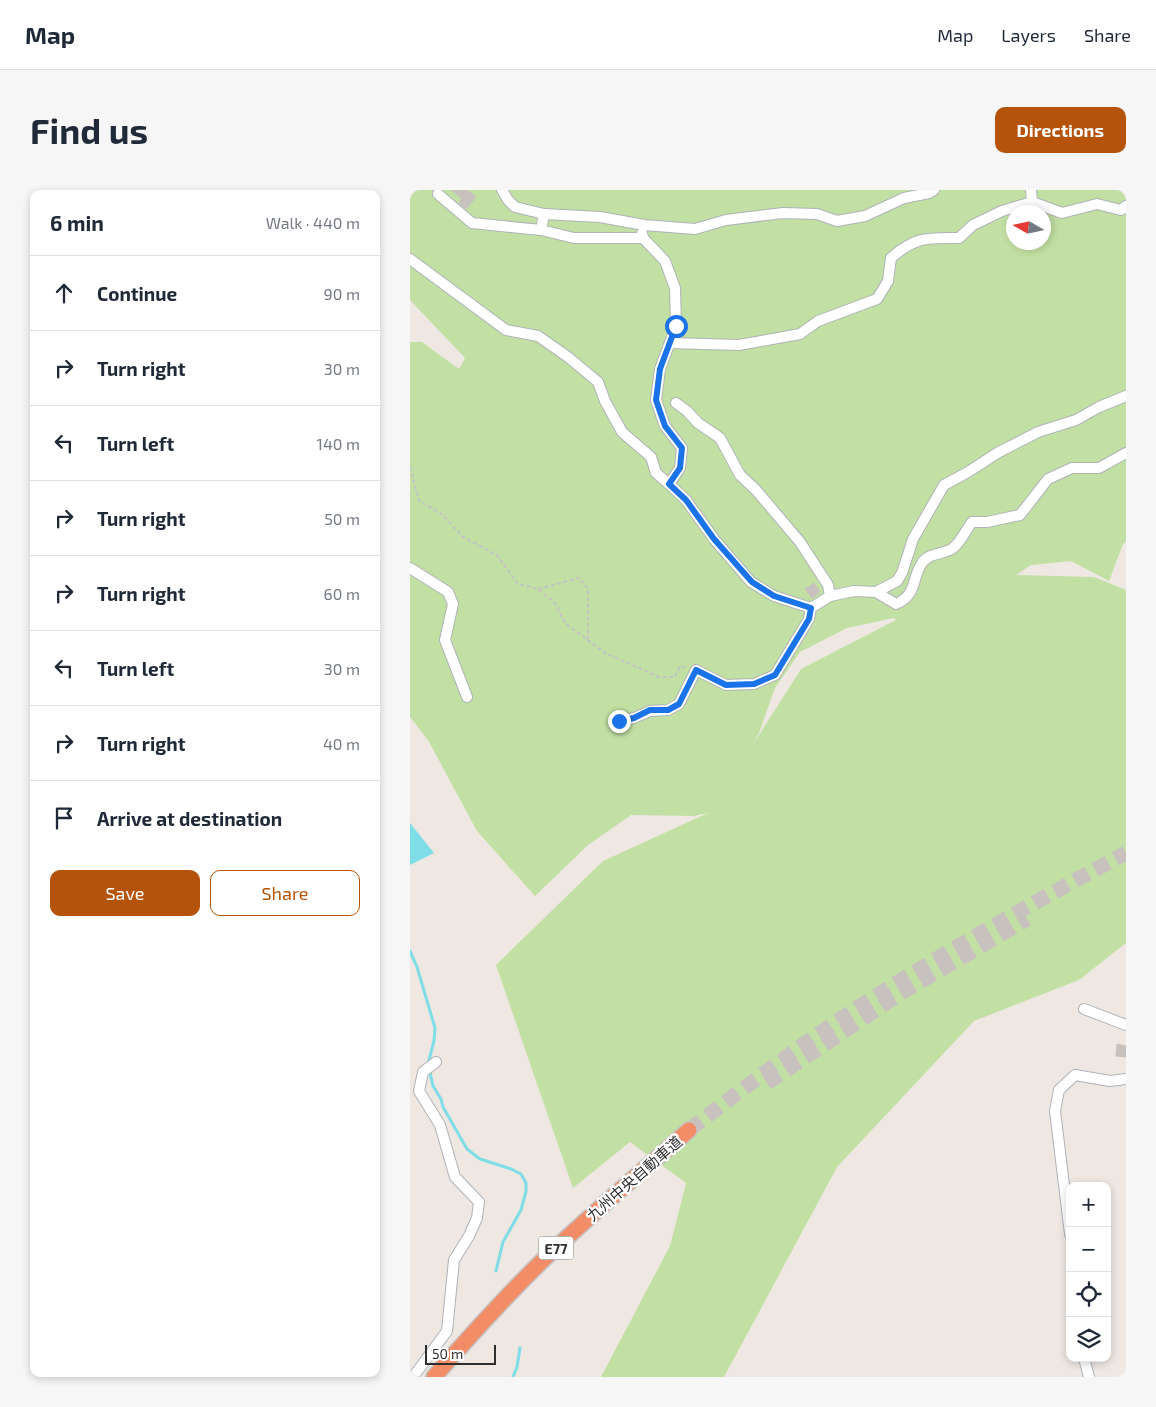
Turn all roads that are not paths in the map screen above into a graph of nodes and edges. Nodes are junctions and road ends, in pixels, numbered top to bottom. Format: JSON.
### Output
{"nodes":[{"id":1,"x":502,"y":190,"type":"edge"},
{"id":2,"x":934,"y":190,"type":"edge"},
{"id":3,"x":1031,"y":190,"type":"edge"},
{"id":4,"x":438,"y":194,"type":"dead end"},
{"id":5,"x":1032,"y":202,"type":"junction"},
{"id":6,"x":1126,"y":206,"type":"edge"},
{"id":7,"x":544,"y":214,"type":"junction"},
{"id":8,"x":638,"y":224,"type":"junction"},
{"id":9,"x":540,"y":230,"type":"junction"},
{"id":10,"x":643,"y":238,"type":"junction"},
{"id":11,"x":410,"y":259,"type":"edge"},
{"id":12,"x":670,"y":343,"type":"junction"},
{"id":13,"x":1126,"y":396,"type":"edge"},
{"id":14,"x":676,"y":403,"type":"dead end"},
{"id":15,"x":1126,"y":453,"type":"edge"},
{"id":16,"x":669,"y":484,"type":"junction"},
{"id":17,"x":410,"y":568,"type":"edge"},
{"id":18,"x":876,"y":592,"type":"junction"},
{"id":19,"x":830,"y":596,"type":"junction"},
{"id":20,"x":811,"y":608,"type":"junction"},
{"id":21,"x":467,"y":697,"type":"dead end"},
{"id":22,"x":619,"y":721,"type":"dead end"},
{"id":23,"x":1084,"y":1009,"type":"dead end"},
{"id":24,"x":1126,"y":1025,"type":"edge"},
{"id":25,"x":436,"y":1062,"type":"dead end"},
{"id":26,"x":1126,"y":1079,"type":"edge"},
{"id":27,"x":1069,"y":1227,"type":"edge"},
{"id":28,"x":1085,"y":1362,"type":"edge"},
{"id":29,"x":413,"y":1377,"type":"edge"},
{"id":30,"x":434,"y":1377,"type":"edge"},
{"id":31,"x":444,"y":1377,"type":"edge"},
{"id":32,"x":1089,"y":1377,"type":"edge"}],
"edges":[{"from":1,"to":7,"type":"street"},
{"from":2,"to":8,"type":"street"},
{"from":3,"to":5,"type":"street"},
{"from":4,"to":9,"type":"street"},
{"from":5,"to":6,"type":"street"},
{"from":5,"to":12,"type":"street"},
{"from":7,"to":8,"type":"street"},
{"from":7,"to":9,"type":"street"},
{"from":8,"to":10,"type":"street"},
{"from":9,"to":10,"type":"street"},
{"from":10,"to":12,"type":"street"},
{"from":11,"to":16,"type":"street"},
{"from":12,"to":16,"type":"street"},
{"from":13,"to":18,"type":"street"},
{"from":14,"to":19,"type":"street"},
{"from":15,"to":18,"type":"street"},
{"from":16,"to":20,"type":"street"},
{"from":17,"to":21,"type":"street"},
{"from":18,"to":19,"type":"street"},
{"from":19,"to":20,"type":"street"},
{"from":20,"to":22,"type":"street"},
{"from":23,"to":24,"type":"street"},
{"from":25,"to":29,"type":"street"},
{"from":26,"to":27,"type":"street"},
{"from":28,"to":32,"type":"street"},
{"from":30,"to":31,"type":"highway","name":"九州中央自動車道","number":"E77"}]}
